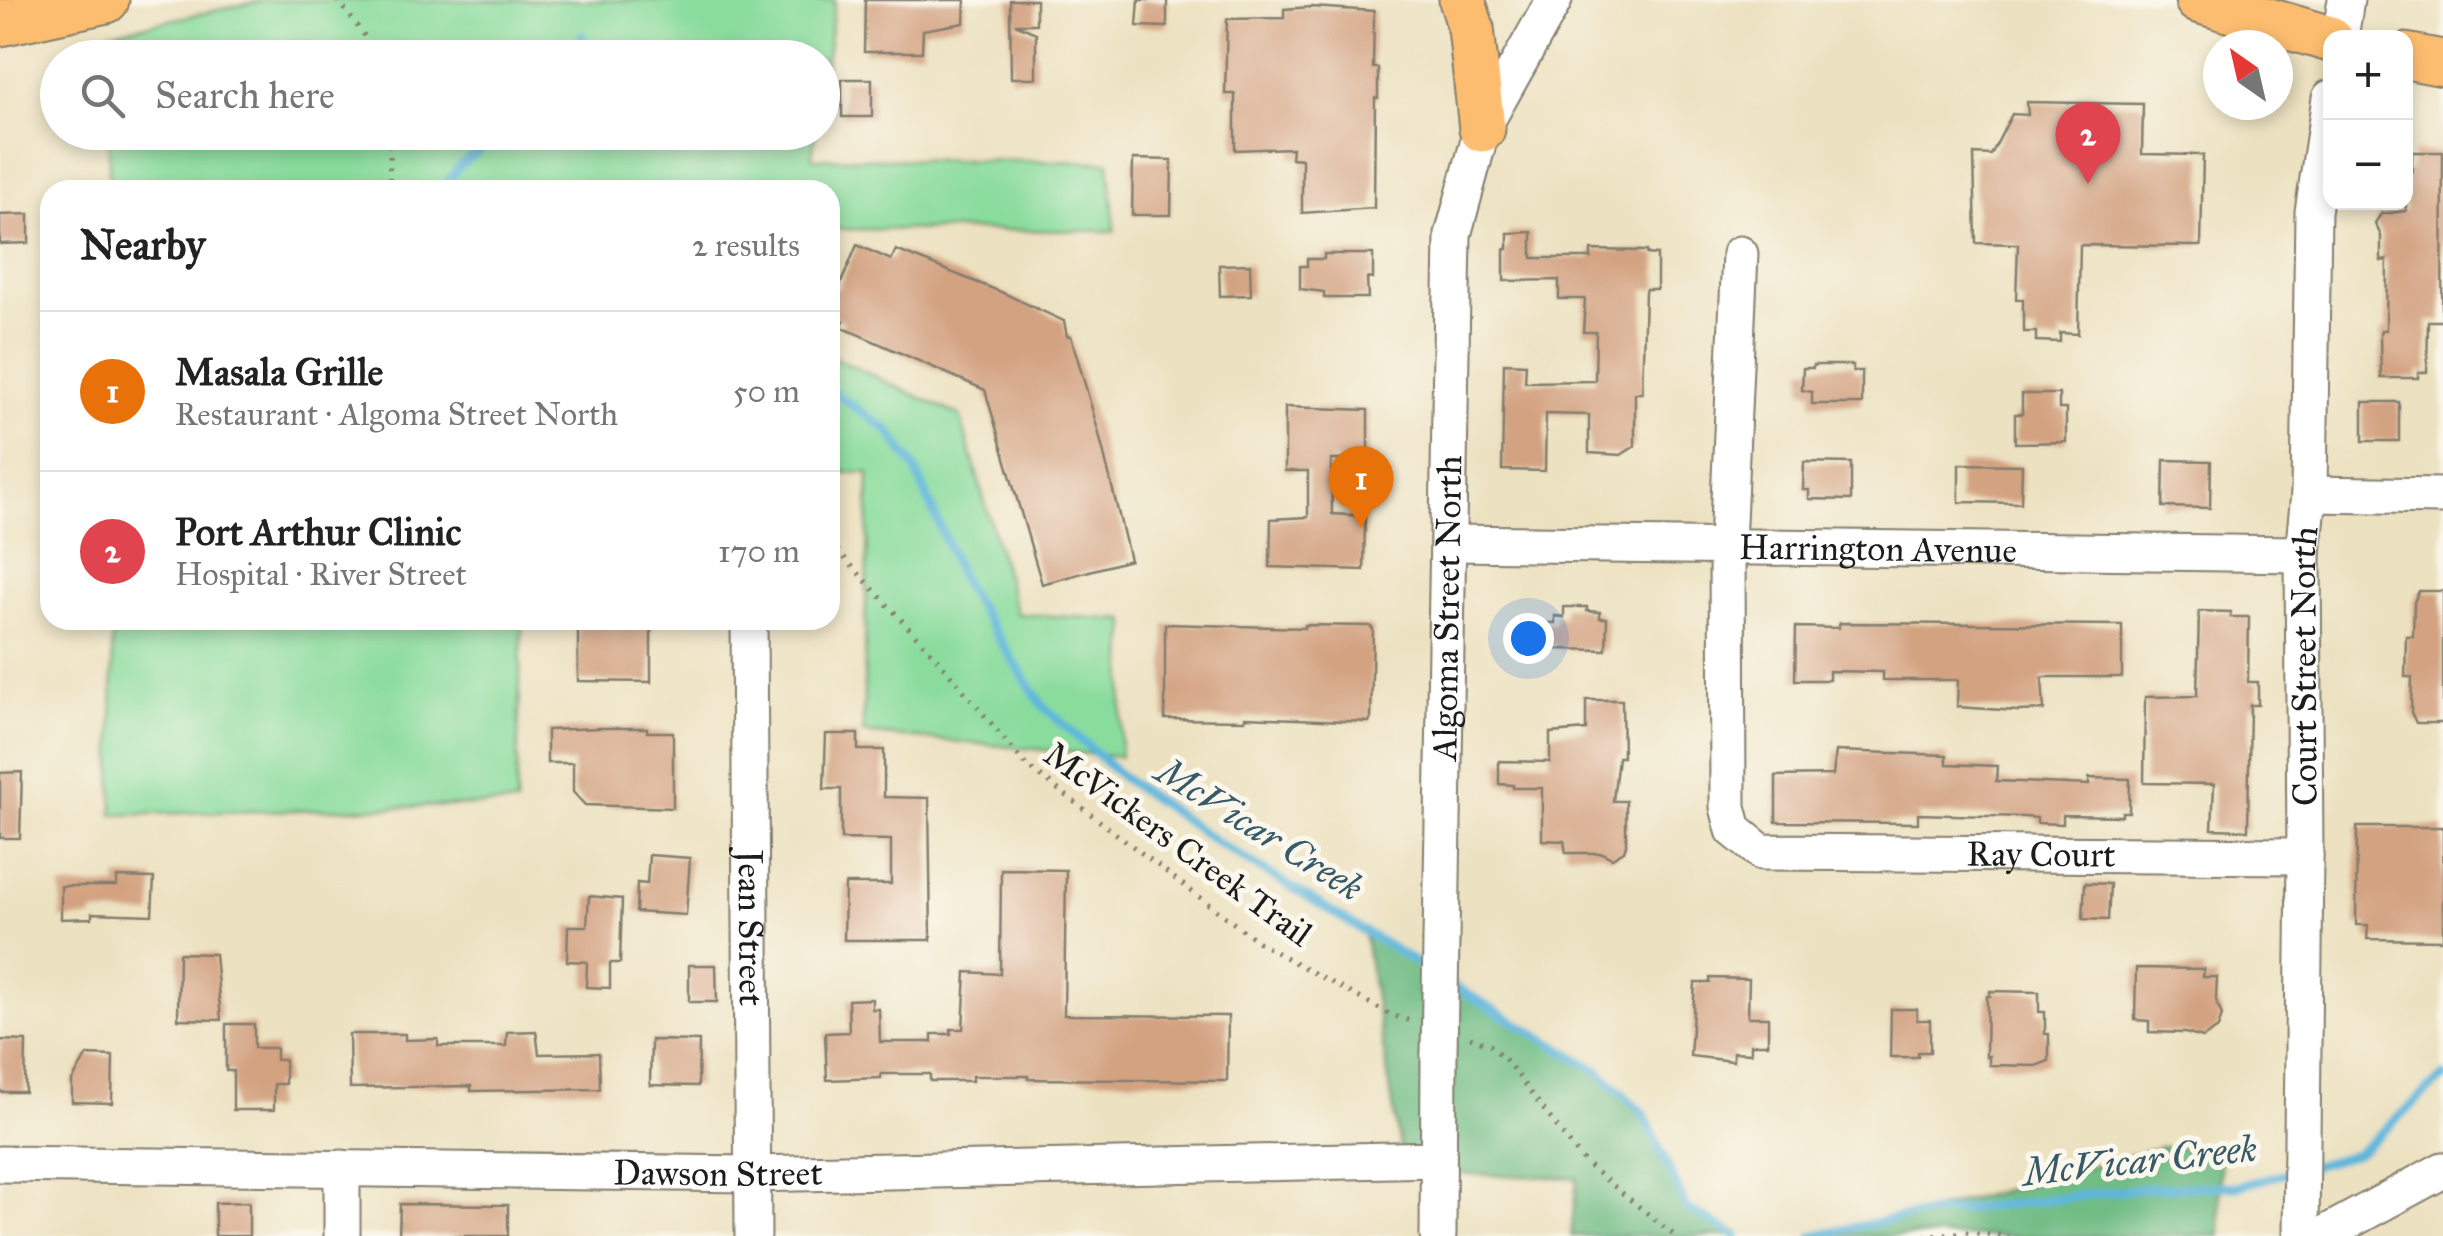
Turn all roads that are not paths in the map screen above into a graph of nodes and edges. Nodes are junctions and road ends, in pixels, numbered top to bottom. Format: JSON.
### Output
{"nodes":[{"id":1,"x":106,"y":0,"type":"edge"},
{"id":2,"x":1462,"y":0,"type":"edge"},
{"id":3,"x":1554,"y":0,"type":"edge"},
{"id":4,"x":2198,"y":0,"type":"edge"},
{"id":5,"x":2346,"y":0,"type":"edge"},
{"id":6,"x":0,"y":23,"type":"edge"},
{"id":7,"x":2341,"y":30,"type":"edge"},
{"id":8,"x":2323,"y":37,"type":"edge"},
{"id":9,"x":2413,"y":58,"type":"edge"},
{"id":10,"x":2443,"y":64,"type":"edge"},
{"id":11,"x":2327,"y":120,"type":"edge"},
{"id":12,"x":1482,"y":129,"type":"junction"},
{"id":13,"x":1740,"y":254,"type":"dead end"},
{"id":14,"x":2308,"y":494,"type":"junction"},
{"id":15,"x":2443,"y":496,"type":"edge"},
{"id":16,"x":1450,"y":543,"type":"junction"},
{"id":17,"x":1727,"y":545,"type":"junction"},
{"id":18,"x":2303,"y":554,"type":"junction"},
{"id":19,"x":749,"y":630,"type":"edge"},
{"id":20,"x":2305,"y":856,"type":"junction"},
{"id":21,"x":1437,"y":1159,"type":"junction"},
{"id":22,"x":0,"y":1164,"type":"edge"},
{"id":23,"x":342,"y":1168,"type":"junction"},
{"id":24,"x":2443,"y":1170,"type":"edge"},
{"id":25,"x":750,"y":1174,"type":"junction"},
{"id":26,"x":342,"y":1236,"type":"edge"},
{"id":27,"x":753,"y":1236,"type":"edge"},
{"id":28,"x":1438,"y":1236,"type":"edge"},
{"id":29,"x":2301,"y":1236,"type":"edge"},
{"id":30,"x":2321,"y":1236,"type":"edge"}],
"edges":[{"from":1,"to":6,"type":"main road"},
{"from":2,"to":12,"type":"main road"},
{"from":3,"to":12,"type":"street","name":"Algoma Street North"},
{"from":4,"to":8,"type":"main road"},
{"from":5,"to":7,"type":"street"},
{"from":9,"to":10,"type":"main road"},
{"from":11,"to":14,"type":"street","name":"Court Street North"},
{"from":12,"to":16,"type":"street","name":"Algoma Street North"},
{"from":13,"to":17,"type":"street"},
{"from":14,"to":15,"type":"street"},
{"from":14,"to":18,"type":"street","name":"Court Street North"},
{"from":16,"to":17,"type":"street","name":"Harrington Avenue"},
{"from":16,"to":21,"type":"street","name":"Algoma Street North","bridge":true},
{"from":17,"to":18,"type":"street","name":"Harrington Avenue"},
{"from":17,"to":20,"type":"street","name":"Ray Court"},
{"from":18,"to":20,"type":"street","name":"Court Street North"},
{"from":19,"to":25,"type":"street","name":"Jean Street"},
{"from":20,"to":29,"type":"street","name":"Court Street North"},
{"from":21,"to":25,"type":"street","name":"Dawson Street"},
{"from":21,"to":28,"type":"street","name":"Algoma Street North"},
{"from":22,"to":23,"type":"street","name":"Dawson Street"},
{"from":23,"to":25,"type":"street","name":"Dawson Street"},
{"from":23,"to":26,"type":"street"},
{"from":24,"to":30,"type":"street"},
{"from":25,"to":27,"type":"street","name":"Jean Street"}]}
